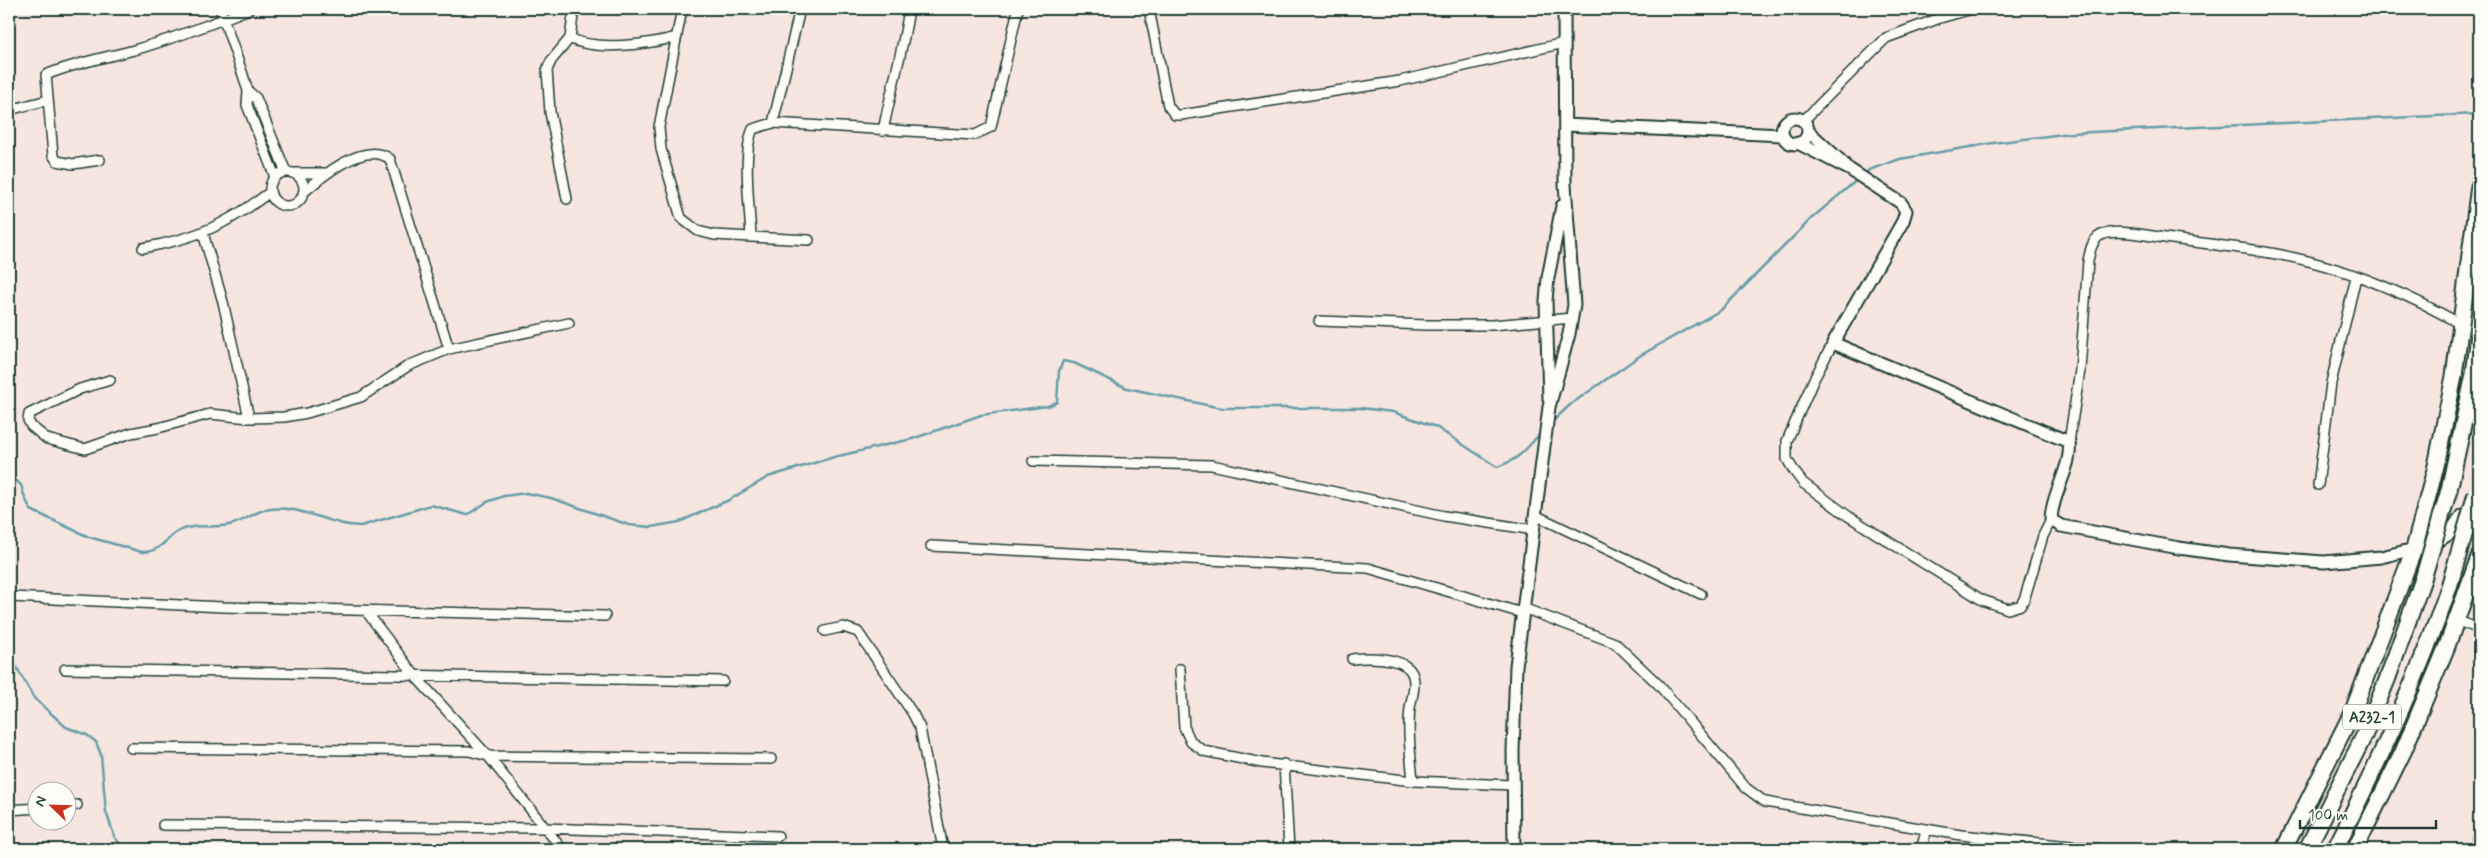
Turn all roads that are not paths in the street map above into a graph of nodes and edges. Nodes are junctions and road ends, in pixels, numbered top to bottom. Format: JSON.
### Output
{"nodes":[{"id":1,"x":220,"y":9,"type":"edge"},
{"id":2,"x":249,"y":9,"type":"edge"},
{"id":3,"x":574,"y":9,"type":"edge"},
{"id":4,"x":682,"y":9,"type":"edge"},
{"id":5,"x":800,"y":9,"type":"edge"},
{"id":6,"x":909,"y":9,"type":"edge"},
{"id":7,"x":1018,"y":9,"type":"edge"},
{"id":8,"x":1148,"y":9,"type":"edge"},
{"id":9,"x":1564,"y":9,"type":"edge"},
{"id":10,"x":1972,"y":9,"type":"edge"},
{"id":11,"x":225,"y":20,"type":"junction"},
{"id":12,"x":677,"y":36,"type":"junction"},
{"id":13,"x":570,"y":38,"type":"junction"},
{"id":14,"x":1564,"y":43,"type":"junction"},
{"id":15,"x":248,"y":91,"type":"junction"},
{"id":16,"x":48,"y":100,"type":"junction"},
{"id":17,"x":9,"y":110,"type":"edge"},
{"id":18,"x":773,"y":123,"type":"junction"},
{"id":19,"x":1565,"y":125,"type":"junction"},
{"id":20,"x":1805,"y":126,"type":"junction"},
{"id":21,"x":883,"y":131,"type":"junction"},
{"id":22,"x":1782,"y":135,"type":"junction"},
{"id":23,"x":1798,"y":143,"type":"junction"},
{"id":24,"x":100,"y":160,"type":"dead end"},
{"id":25,"x":1849,"y":170,"type":"junction"},
{"id":26,"x":289,"y":172,"type":"junction"},
{"id":27,"x":327,"y":173,"type":"junction"},
{"id":28,"x":275,"y":177,"type":"junction"},
{"id":29,"x":1565,"y":185,"type":"junction"},
{"id":30,"x":2479,"y":186,"type":"edge"},
{"id":31,"x":270,"y":192,"type":"junction"},
{"id":32,"x":303,"y":193,"type":"junction"},
{"id":33,"x":567,"y":199,"type":"dead end"},
{"id":34,"x":253,"y":204,"type":"junction"},
{"id":35,"x":278,"y":204,"type":"junction"},
{"id":36,"x":203,"y":233,"type":"junction"},
{"id":37,"x":751,"y":237,"type":"junction"},
{"id":38,"x":809,"y":240,"type":"dead end"},
{"id":39,"x":143,"y":248,"type":"dead end"},
{"id":40,"x":2356,"y":277,"type":"junction"},
{"id":41,"x":1572,"y":318,"type":"junction"},
{"id":42,"x":1546,"y":320,"type":"junction"},
{"id":43,"x":1319,"y":321,"type":"dead end"},
{"id":44,"x":570,"y":323,"type":"dead end"},
{"id":45,"x":2462,"y":325,"type":"junction"},
{"id":46,"x":2479,"y":335,"type":"edge"},
{"id":47,"x":1833,"y":343,"type":"junction"},
{"id":48,"x":449,"y":349,"type":"junction"},
{"id":49,"x":110,"y":380,"type":"dead end"},
{"id":50,"x":1550,"y":407,"type":"junction"},
{"id":51,"x":249,"y":418,"type":"junction"},
{"id":52,"x":2069,"y":442,"type":"junction"},
{"id":53,"x":1033,"y":461,"type":"dead end"},
{"id":54,"x":2318,"y":485,"type":"dead end"},
{"id":55,"x":2478,"y":489,"type":"edge"},
{"id":56,"x":1535,"y":515,"type":"junction"},
{"id":57,"x":2479,"y":515,"type":"edge"},
{"id":58,"x":2051,"y":520,"type":"junction"},
{"id":59,"x":2479,"y":523,"type":"edge"},
{"id":60,"x":1534,"y":530,"type":"junction"},
{"id":61,"x":2448,"y":535,"type":"junction"},
{"id":62,"x":931,"y":546,"type":"dead end"},
{"id":63,"x":2414,"y":549,"type":"junction"},
{"id":64,"x":2479,"y":557,"type":"edge"},
{"id":65,"x":1701,"y":594,"type":"dead end"},
{"id":66,"x":11,"y":597,"type":"dead end"},
{"id":67,"x":366,"y":611,"type":"junction"},
{"id":68,"x":1522,"y":611,"type":"junction"},
{"id":69,"x":605,"y":616,"type":"dead end"},
{"id":70,"x":2456,"y":620,"type":"junction"},
{"id":71,"x":2479,"y":628,"type":"edge"},
{"id":72,"x":825,"y":631,"type":"dead end"},
{"id":73,"x":1352,"y":659,"type":"dead end"},
{"id":74,"x":65,"y":669,"type":"dead end"},
{"id":75,"x":1180,"y":669,"type":"dead end"},
{"id":76,"x":416,"y":677,"type":"junction"},
{"id":77,"x":723,"y":681,"type":"dead end"},
{"id":78,"x":131,"y":748,"type":"dead end"},
{"id":79,"x":488,"y":756,"type":"junction"},
{"id":80,"x":771,"y":759,"type":"dead end"},
{"id":81,"x":1284,"y":764,"type":"junction"},
{"id":82,"x":1413,"y":780,"type":"junction"},
{"id":83,"x":1513,"y":785,"type":"junction"},
{"id":84,"x":28,"y":809,"type":"edge"},
{"id":85,"x":9,"y":810,"type":"edge"},
{"id":86,"x":164,"y":825,"type":"dead end"},
{"id":87,"x":543,"y":828,"type":"junction"},
{"id":88,"x":1927,"y":829,"type":"junction"},
{"id":89,"x":778,"y":836,"type":"dead end"},
{"id":90,"x":562,"y":849,"type":"edge"},
{"id":91,"x":943,"y":849,"type":"edge"},
{"id":92,"x":1289,"y":849,"type":"edge"},
{"id":93,"x":1514,"y":849,"type":"edge"},
{"id":94,"x":1921,"y":849,"type":"edge"},
{"id":95,"x":2100,"y":849,"type":"edge"},
{"id":96,"x":2284,"y":849,"type":"edge"},
{"id":97,"x":2307,"y":849,"type":"edge"},
{"id":98,"x":2335,"y":849,"type":"edge"},
{"id":99,"x":2355,"y":849,"type":"edge"}],
"edges":[{"from":1,"to":11,"type":"street"},
{"from":2,"to":11,"type":"street"},
{"from":3,"to":13,"type":"street"},
{"from":4,"to":12,"type":"street"},
{"from":5,"to":18,"type":"street"},
{"from":6,"to":21,"type":"street"},
{"from":7,"to":21,"type":"street"},
{"from":8,"to":14,"type":"street"},
{"from":9,"to":14,"type":"street"},
{"from":10,"to":20,"type":"street"},
{"from":11,"to":15,"type":"street"},
{"from":11,"to":16,"type":"street"},
{"from":12,"to":13,"type":"street"},
{"from":12,"to":37,"type":"street"},
{"from":13,"to":33,"type":"street"},
{"from":14,"to":19,"type":"street"},
{"from":15,"to":26,"type":"street"},
{"from":15,"to":28,"type":"street"},
{"from":16,"to":17,"type":"street"},
{"from":16,"to":24,"type":"street"},
{"from":18,"to":21,"type":"street"},
{"from":18,"to":37,"type":"street"},
{"from":19,"to":22,"type":"street"},
{"from":19,"to":29,"type":"street"},
{"from":20,"to":22,"type":"street"},
{"from":20,"to":23,"type":"street"},
{"from":20,"to":25,"type":"street"},
{"from":22,"to":23,"type":"street"},
{"from":23,"to":25,"type":"street"},
{"from":25,"to":47,"type":"street"},
{"from":26,"to":27,"type":"street"},
{"from":26,"to":28,"type":"street"},
{"from":26,"to":32,"type":"street"},
{"from":27,"to":32,"type":"street"},
{"from":27,"to":48,"type":"street"},
{"from":28,"to":31,"type":"street"},
{"from":29,"to":41,"type":"street"},
{"from":29,"to":42,"type":"street"},
{"from":30,"to":45,"type":"highway"},
{"from":31,"to":34,"type":"street"},
{"from":31,"to":35,"type":"street"},
{"from":32,"to":35,"type":"street"},
{"from":34,"to":35,"type":"street"},
{"from":34,"to":36,"type":"street"},
{"from":36,"to":39,"type":"street"},
{"from":36,"to":51,"type":"street"},
{"from":37,"to":38,"type":"street"},
{"from":40,"to":45,"type":"street"},
{"from":40,"to":52,"type":"street"},
{"from":40,"to":54,"type":"street"},
{"from":41,"to":42,"type":"street"},
{"from":41,"to":50,"type":"street"},
{"from":42,"to":43,"type":"street"},
{"from":42,"to":50,"type":"street"},
{"from":44,"to":48,"type":"street"},
{"from":45,"to":63,"type":"highway"},
{"from":46,"to":97,"type":"highway","number":"A232-1","bridge":true},
{"from":47,"to":52,"type":"street"},
{"from":47,"to":58,"type":"street"},
{"from":48,"to":51,"type":"street"},
{"from":49,"to":51,"type":"street"},
{"from":50,"to":56,"type":"street"},
{"from":52,"to":58,"type":"street"},
{"from":53,"to":60,"type":"street"},
{"from":55,"to":98,"type":"highway","number":"A232-1","bridge":true},
{"from":56,"to":60,"type":"street"},
{"from":56,"to":65,"type":"street"},
{"from":57,"to":61,"type":"street"},
{"from":58,"to":63,"type":"street"},
{"from":59,"to":61,"type":"street"},
{"from":60,"to":68,"type":"street"},
{"from":61,"to":63,"type":"street"},
{"from":62,"to":68,"type":"street"},
{"from":63,"to":96,"type":"highway"},
{"from":64,"to":70,"type":"highway"},
{"from":66,"to":67,"type":"street"},
{"from":67,"to":69,"type":"street"},
{"from":67,"to":76,"type":"street"},
{"from":68,"to":83,"type":"street"},
{"from":68,"to":88,"type":"street"},
{"from":70,"to":71,"type":"street"},
{"from":70,"to":99,"type":"highway"},
{"from":72,"to":91,"type":"street"},
{"from":73,"to":82,"type":"street"},
{"from":74,"to":76,"type":"street"},
{"from":75,"to":81,"type":"street"},
{"from":76,"to":77,"type":"street"},
{"from":76,"to":79,"type":"street"},
{"from":78,"to":79,"type":"street"},
{"from":79,"to":80,"type":"street"},
{"from":79,"to":87,"type":"street"},
{"from":81,"to":82,"type":"street"},
{"from":81,"to":92,"type":"street"},
{"from":82,"to":83,"type":"street"},
{"from":83,"to":93,"type":"street"},
{"from":84,"to":85,"type":"street"},
{"from":86,"to":87,"type":"street"},
{"from":87,"to":89,"type":"street"},
{"from":87,"to":90,"type":"street"},
{"from":88,"to":94,"type":"street"},
{"from":88,"to":95,"type":"street"}]}
